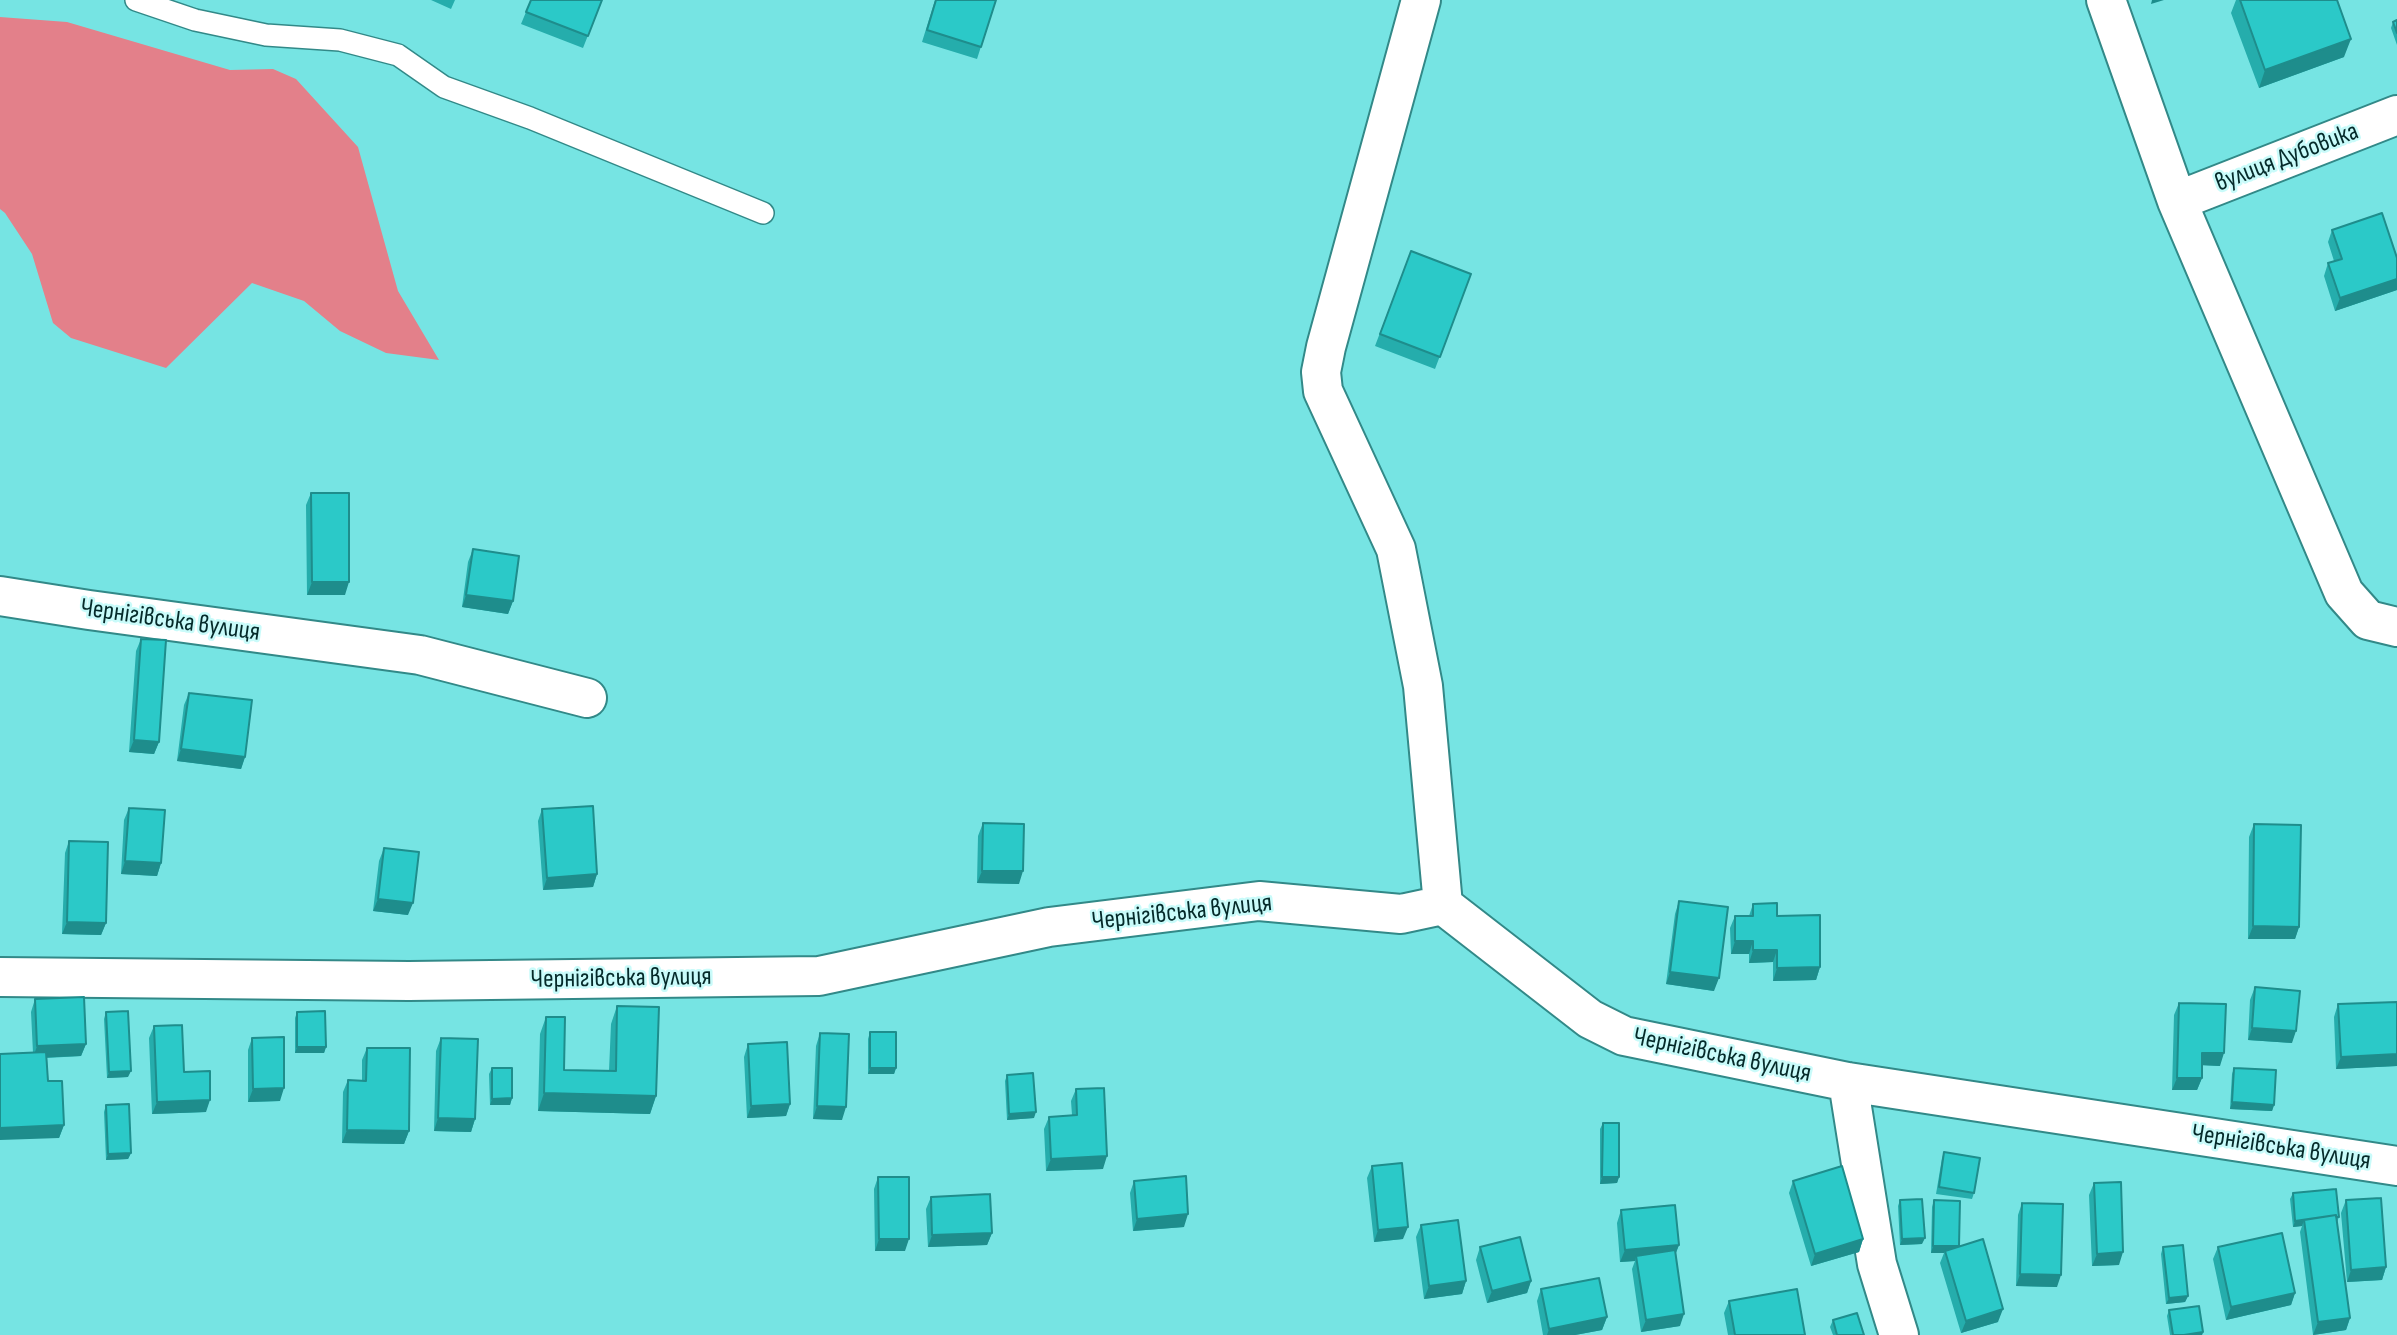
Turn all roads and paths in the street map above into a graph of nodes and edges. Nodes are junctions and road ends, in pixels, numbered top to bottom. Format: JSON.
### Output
{"nodes":[{"id":1,"x":136,"y":0,"type":"edge"},
{"id":2,"x":1422,"y":0,"type":"edge"},
{"id":3,"x":2106,"y":0,"type":"edge"},
{"id":4,"x":2397,"y":115,"type":"edge"},
{"id":5,"x":2177,"y":201,"type":"junction"},
{"id":6,"x":764,"y":213,"type":"dead end"},
{"id":7,"x":0,"y":596,"type":"edge"},
{"id":8,"x":2397,"y":627,"type":"edge"},
{"id":9,"x":587,"y":698,"type":"dead end"},
{"id":10,"x":1443,"y":905,"type":"junction"},
{"id":11,"x":0,"y":977,"type":"edge"},
{"id":12,"x":1848,"y":1082,"type":"junction"},
{"id":13,"x":2397,"y":1166,"type":"edge"},
{"id":14,"x":1899,"y":1335,"type":"edge"}],
"edges":[{"from":1,"to":6,"type":"lane"},
{"from":2,"to":10,"type":"street"},
{"from":3,"to":5,"type":"street"},
{"from":4,"to":5,"type":"street","name":"вулиця Дубовика"},
{"from":5,"to":8,"type":"street"},
{"from":7,"to":9,"type":"street","name":"Чернігівська вулиця"},
{"from":10,"to":11,"type":"street","name":"Чернігівська вулиця"},
{"from":10,"to":12,"type":"street","name":"Чернігівська вулиця"},
{"from":12,"to":13,"type":"street","name":"Чернігівська вулиця"},
{"from":12,"to":14,"type":"street"}]}
